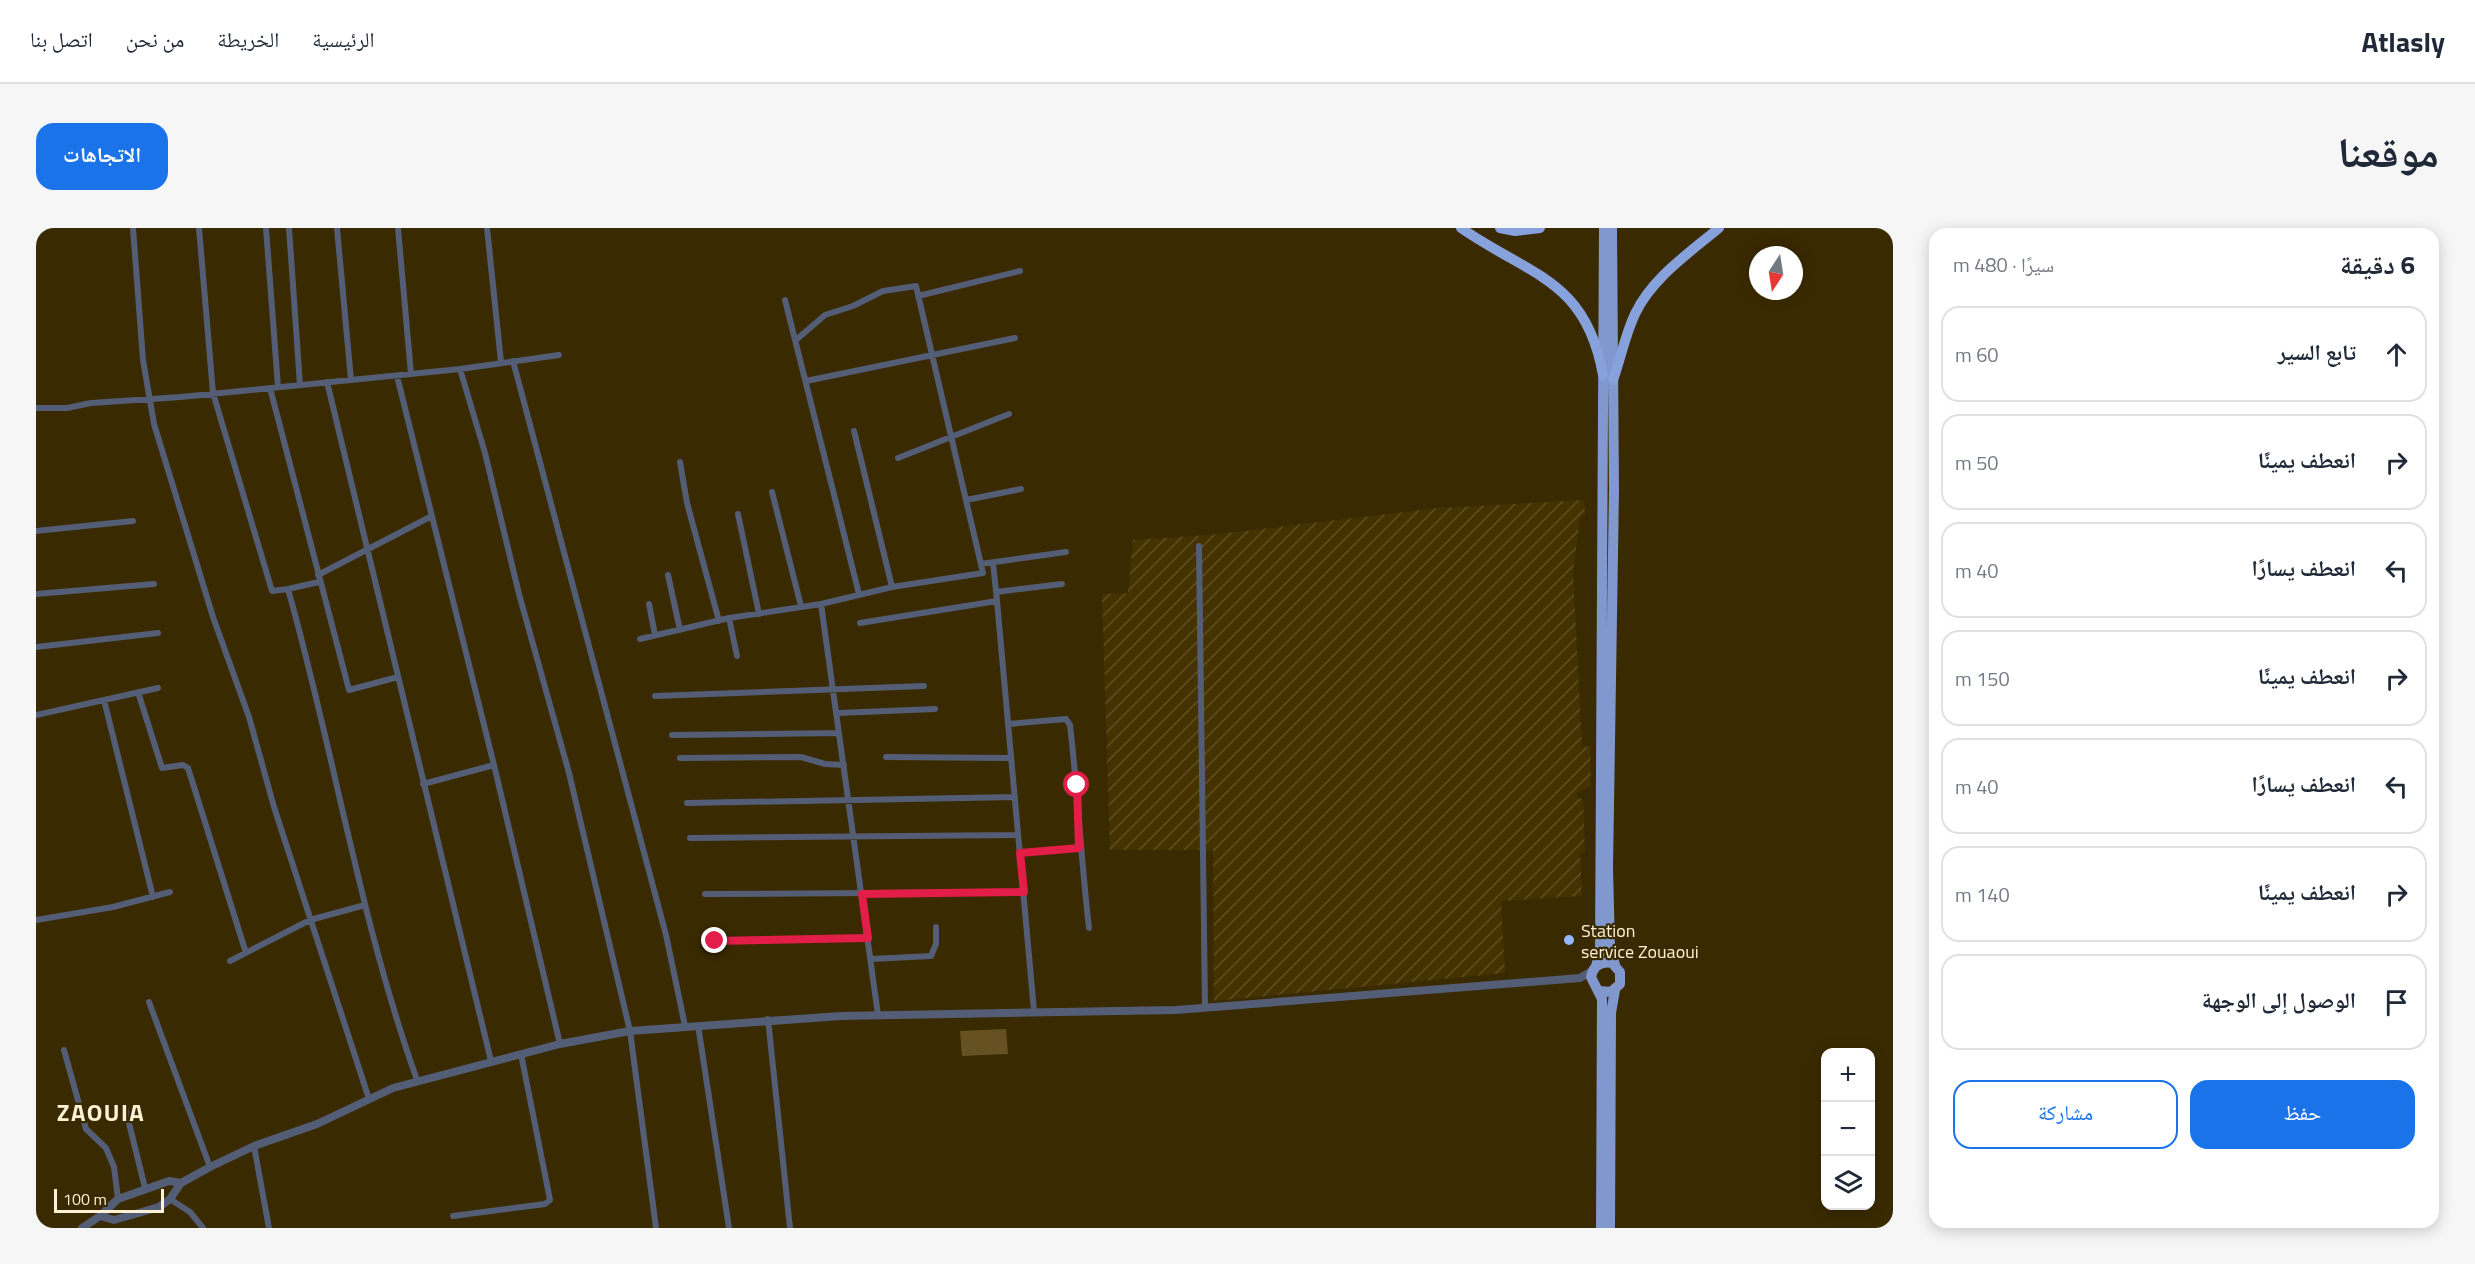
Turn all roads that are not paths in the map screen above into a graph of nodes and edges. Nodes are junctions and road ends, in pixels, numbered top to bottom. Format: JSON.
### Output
{"nodes":[{"id":1,"x":134,"y":228,"type":"edge"},
{"id":2,"x":200,"y":228,"type":"edge"},
{"id":3,"x":266,"y":228,"type":"edge"},
{"id":4,"x":289,"y":228,"type":"edge"},
{"id":5,"x":337,"y":228,"type":"edge"},
{"id":6,"x":398,"y":228,"type":"edge"},
{"id":7,"x":487,"y":228,"type":"edge"},
{"id":8,"x":1461,"y":228,"type":"edge"},
{"id":9,"x":1500,"y":228,"type":"edge"},
{"id":10,"x":1540,"y":228,"type":"edge"},
{"id":11,"x":1604,"y":228,"type":"edge"},
{"id":12,"x":1612,"y":228,"type":"edge"},
{"id":13,"x":1719,"y":228,"type":"edge"},
{"id":14,"x":1020,"y":271,"type":"dead end"},
{"id":15,"x":918,"y":296,"type":"junction"},
{"id":16,"x":785,"y":300,"type":"dead end"},
{"id":17,"x":1015,"y":338,"type":"dead end"},
{"id":18,"x":796,"y":340,"type":"junction"},
{"id":19,"x":559,"y":355,"type":"dead end"},
{"id":20,"x":932,"y":355,"type":"junction"},
{"id":21,"x":513,"y":361,"type":"junction"},
{"id":22,"x":501,"y":362,"type":"junction"},
{"id":23,"x":460,"y":369,"type":"junction"},
{"id":24,"x":411,"y":374,"type":"junction"},
{"id":25,"x":397,"y":375,"type":"junction"},
{"id":26,"x":1608,"y":377,"type":"junction"},
{"id":27,"x":351,"y":380,"type":"junction"},
{"id":28,"x":806,"y":381,"type":"junction"},
{"id":29,"x":327,"y":382,"type":"junction"},
{"id":30,"x":300,"y":385,"type":"junction"},
{"id":31,"x":274,"y":388,"type":"junction"},
{"id":32,"x":213,"y":393,"type":"junction"},
{"id":33,"x":36,"y":408,"type":"edge"},
{"id":34,"x":1009,"y":414,"type":"dead end"},
{"id":35,"x":854,"y":431,"type":"dead end"},
{"id":36,"x":952,"y":439,"type":"junction"},
{"id":37,"x":898,"y":458,"type":"dead end"},
{"id":38,"x":680,"y":462,"type":"dead end"},
{"id":39,"x":1022,"y":489,"type":"dead end"},
{"id":40,"x":772,"y":492,"type":"dead end"},
{"id":41,"x":966,"y":500,"type":"junction"},
{"id":42,"x":738,"y":514,"type":"dead end"},
{"id":43,"x":430,"y":517,"type":"junction"},
{"id":44,"x":133,"y":521,"type":"dead end"},
{"id":45,"x":36,"y":531,"type":"edge"},
{"id":46,"x":1199,"y":546,"type":"dead end"},
{"id":47,"x":368,"y":550,"type":"junction"},
{"id":48,"x":1066,"y":552,"type":"dead end"},
{"id":49,"x":993,"y":563,"type":"junction"},
{"id":50,"x":981,"y":564,"type":"junction"},
{"id":51,"x":994,"y":571,"type":"junction"},
{"id":52,"x":983,"y":573,"type":"junction"},
{"id":53,"x":668,"y":575,"type":"dead end"},
{"id":54,"x":318,"y":578,"type":"junction"},
{"id":55,"x":154,"y":584,"type":"dead end"},
{"id":56,"x":1062,"y":584,"type":"dead end"},
{"id":57,"x":892,"y":587,"type":"junction"},
{"id":58,"x":288,"y":589,"type":"junction"},
{"id":59,"x":996,"y":592,"type":"junction"},
{"id":60,"x":36,"y":594,"type":"edge"},
{"id":61,"x":859,"y":594,"type":"junction"},
{"id":62,"x":997,"y":601,"type":"junction"},
{"id":63,"x":649,"y":604,"type":"dead end"},
{"id":64,"x":821,"y":604,"type":"junction"},
{"id":65,"x":801,"y":606,"type":"junction"},
{"id":66,"x":759,"y":614,"type":"junction"},
{"id":67,"x":729,"y":618,"type":"junction"},
{"id":68,"x":719,"y":621,"type":"junction"},
{"id":69,"x":860,"y":623,"type":"dead end"},
{"id":70,"x":680,"y":630,"type":"junction"},
{"id":71,"x":158,"y":633,"type":"dead end"},
{"id":72,"x":655,"y":635,"type":"junction"},
{"id":73,"x":640,"y":639,"type":"dead end"},
{"id":74,"x":36,"y":647,"type":"edge"},
{"id":75,"x":737,"y":656,"type":"dead end"},
{"id":76,"x":398,"y":677,"type":"junction"},
{"id":77,"x":924,"y":686,"type":"dead end"},
{"id":78,"x":158,"y":688,"type":"dead end"},
{"id":79,"x":835,"y":689,"type":"junction"},
{"id":80,"x":138,"y":692,"type":"junction"},
{"id":81,"x":656,"y":696,"type":"dead end"},
{"id":82,"x":104,"y":700,"type":"junction"},
{"id":83,"x":935,"y":710,"type":"dead end"},
{"id":84,"x":838,"y":713,"type":"junction"},
{"id":85,"x":36,"y":715,"type":"edge"},
{"id":86,"x":1008,"y":724,"type":"junction"},
{"id":87,"x":839,"y":733,"type":"junction"},
{"id":88,"x":672,"y":735,"type":"dead end"},
{"id":89,"x":886,"y":757,"type":"dead end"},
{"id":90,"x":680,"y":758,"type":"dead end"},
{"id":91,"x":1011,"y":758,"type":"junction"},
{"id":92,"x":494,"y":765,"type":"junction"},
{"id":93,"x":844,"y":765,"type":"junction"},
{"id":94,"x":423,"y":784,"type":"junction"},
{"id":95,"x":1015,"y":796,"type":"junction"},
{"id":96,"x":849,"y":798,"type":"junction"},
{"id":97,"x":687,"y":803,"type":"dead end"},
{"id":98,"x":1018,"y":836,"type":"junction"},
{"id":99,"x":855,"y":837,"type":"junction"},
{"id":100,"x":690,"y":838,"type":"dead end"},
{"id":101,"x":1079,"y":848,"type":"junction"},
{"id":102,"x":1020,"y":853,"type":"junction"},
{"id":103,"x":170,"y":892,"type":"dead end"},
{"id":104,"x":1024,"y":892,"type":"junction"},
{"id":105,"x":705,"y":894,"type":"dead end"},
{"id":106,"x":862,"y":894,"type":"junction"},
{"id":107,"x":153,"y":897,"type":"junction"},
{"id":108,"x":365,"y":905,"type":"junction"},
{"id":109,"x":36,"y":920,"type":"edge"},
{"id":110,"x":310,"y":920,"type":"junction"},
{"id":111,"x":936,"y":927,"type":"dead end"},
{"id":112,"x":1089,"y":928,"type":"dead end"},
{"id":113,"x":868,"y":938,"type":"junction"},
{"id":114,"x":715,"y":941,"type":"dead end"},
{"id":115,"x":246,"y":953,"type":"junction"},
{"id":116,"x":871,"y":959,"type":"junction"},
{"id":117,"x":230,"y":961,"type":"dead end"},
{"id":118,"x":1615,"y":965,"type":"junction"},
{"id":119,"x":1595,"y":968,"type":"junction"},
{"id":120,"x":1580,"y":978,"type":"junction"},
{"id":121,"x":1596,"y":988,"type":"junction"},
{"id":122,"x":1614,"y":990,"type":"junction"},
{"id":123,"x":149,"y":1002,"type":"dead end"},
{"id":124,"x":1205,"y":1008,"type":"junction"},
{"id":125,"x":1034,"y":1011,"type":"junction"},
{"id":126,"x":878,"y":1015,"type":"junction"},
{"id":127,"x":768,"y":1019,"type":"junction"},
{"id":128,"x":698,"y":1024,"type":"junction"},
{"id":129,"x":685,"y":1026,"type":"junction"},
{"id":130,"x":630,"y":1032,"type":"junction"},
{"id":131,"x":560,"y":1044,"type":"junction"},
{"id":132,"x":64,"y":1050,"type":"dead end"},
{"id":133,"x":521,"y":1054,"type":"junction"},
{"id":134,"x":491,"y":1061,"type":"junction"},
{"id":135,"x":417,"y":1080,"type":"junction"},
{"id":136,"x":369,"y":1099,"type":"junction"},
{"id":137,"x":125,"y":1107,"type":"dead end"},
{"id":138,"x":254,"y":1146,"type":"junction"},
{"id":139,"x":210,"y":1167,"type":"junction"},
{"id":140,"x":181,"y":1183,"type":"junction"},
{"id":141,"x":145,"y":1188,"type":"junction"},
{"id":142,"x":118,"y":1199,"type":"junction"},
{"id":143,"x":170,"y":1199,"type":"junction"},
{"id":144,"x":100,"y":1216,"type":"junction"},
{"id":145,"x":453,"y":1216,"type":"dead end"},
{"id":146,"x":116,"y":1224,"type":"edge"},
{"id":147,"x":82,"y":1228,"type":"edge"},
{"id":148,"x":203,"y":1228,"type":"edge"},
{"id":149,"x":269,"y":1228,"type":"edge"},
{"id":150,"x":656,"y":1228,"type":"edge"},
{"id":151,"x":729,"y":1228,"type":"edge"},
{"id":152,"x":790,"y":1228,"type":"edge"},
{"id":153,"x":1601,"y":1228,"type":"edge"},
{"id":154,"x":1610,"y":1228,"type":"edge"}],
"edges":[{"from":1,"to":110,"type":"street"},
{"from":2,"to":32,"type":"street"},
{"from":3,"to":31,"type":"street"},
{"from":4,"to":30,"type":"street"},
{"from":5,"to":27,"type":"street"},
{"from":6,"to":24,"type":"street"},
{"from":7,"to":22,"type":"street"},
{"from":8,"to":26,"type":"highway"},
{"from":9,"to":10,"type":"highway"},
{"from":11,"to":26,"type":"highway"},
{"from":12,"to":26,"type":"highway"},
{"from":13,"to":26,"type":"highway"},
{"from":14,"to":15,"type":"street"},
{"from":15,"to":18,"type":"street"},
{"from":15,"to":20,"type":"street"},
{"from":16,"to":18,"type":"street"},
{"from":17,"to":20,"type":"street"},
{"from":18,"to":28,"type":"street"},
{"from":19,"to":21,"type":"street"},
{"from":20,"to":28,"type":"street"},
{"from":20,"to":36,"type":"street"},
{"from":21,"to":22,"type":"street"},
{"from":21,"to":129,"type":"street"},
{"from":22,"to":23,"type":"street"},
{"from":23,"to":24,"type":"street"},
{"from":23,"to":130,"type":"street"},
{"from":24,"to":25,"type":"street"},
{"from":25,"to":27,"type":"street"},
{"from":25,"to":43,"type":"street"},
{"from":26,"to":118,"type":"highway"},
{"from":26,"to":119,"type":"highway"},
{"from":27,"to":29,"type":"street"},
{"from":28,"to":61,"type":"street"},
{"from":29,"to":30,"type":"street"},
{"from":29,"to":47,"type":"street"},
{"from":30,"to":31,"type":"street"},
{"from":31,"to":32,"type":"street"},
{"from":31,"to":54,"type":"street"},
{"from":32,"to":33,"type":"street"},
{"from":32,"to":58,"type":"street"},
{"from":34,"to":36,"type":"street"},
{"from":35,"to":57,"type":"street"},
{"from":36,"to":37,"type":"street"},
{"from":36,"to":41,"type":"street"},
{"from":38,"to":68,"type":"street"},
{"from":39,"to":41,"type":"street"},
{"from":40,"to":65,"type":"street"},
{"from":41,"to":50,"type":"street"},
{"from":42,"to":66,"type":"street"},
{"from":43,"to":47,"type":"street"},
{"from":43,"to":92,"type":"street"},
{"from":44,"to":45,"type":"street"},
{"from":46,"to":124,"type":"street"},
{"from":47,"to":54,"type":"street"},
{"from":47,"to":76,"type":"street"},
{"from":48,"to":49,"type":"street"},
{"from":49,"to":50,"type":"street"},
{"from":49,"to":51,"type":"street"},
{"from":50,"to":52,"type":"street"},
{"from":51,"to":52,"type":"street"},
{"from":51,"to":59,"type":"street"},
{"from":52,"to":57,"type":"street"},
{"from":53,"to":70,"type":"street"},
{"from":54,"to":58,"type":"street"},
{"from":54,"to":76,"type":"street"},
{"from":55,"to":60,"type":"street"},
{"from":56,"to":59,"type":"street"},
{"from":57,"to":61,"type":"street"},
{"from":58,"to":108,"type":"street"},
{"from":59,"to":62,"type":"street"},
{"from":61,"to":64,"type":"street"},
{"from":62,"to":69,"type":"street"},
{"from":62,"to":86,"type":"street"},
{"from":63,"to":72,"type":"street"},
{"from":64,"to":65,"type":"street"},
{"from":64,"to":79,"type":"street"},
{"from":65,"to":66,"type":"street"},
{"from":66,"to":67,"type":"street"},
{"from":67,"to":68,"type":"street"},
{"from":67,"to":75,"type":"street"},
{"from":68,"to":70,"type":"street"},
{"from":70,"to":72,"type":"street"},
{"from":71,"to":74,"type":"street"},
{"from":72,"to":73,"type":"street"},
{"from":76,"to":94,"type":"street"},
{"from":77,"to":79,"type":"street"},
{"from":78,"to":80,"type":"street"},
{"from":79,"to":81,"type":"street"},
{"from":79,"to":84,"type":"street"},
{"from":80,"to":82,"type":"street"},
{"from":80,"to":115,"type":"street"},
{"from":82,"to":85,"type":"street"},
{"from":82,"to":107,"type":"street"},
{"from":83,"to":84,"type":"street"},
{"from":84,"to":87,"type":"street"},
{"from":86,"to":91,"type":"street"},
{"from":86,"to":101,"type":"street"},
{"from":87,"to":88,"type":"street"},
{"from":87,"to":93,"type":"street"},
{"from":89,"to":91,"type":"street"},
{"from":90,"to":93,"type":"street"},
{"from":91,"to":95,"type":"street"},
{"from":92,"to":94,"type":"street"},
{"from":92,"to":131,"type":"street"},
{"from":93,"to":96,"type":"street"},
{"from":94,"to":134,"type":"street"},
{"from":95,"to":96,"type":"street"},
{"from":95,"to":98,"type":"street"},
{"from":96,"to":97,"type":"street"},
{"from":96,"to":99,"type":"street"},
{"from":98,"to":99,"type":"street"},
{"from":98,"to":102,"type":"street"},
{"from":99,"to":100,"type":"street"},
{"from":99,"to":106,"type":"street"},
{"from":101,"to":102,"type":"street"},
{"from":101,"to":112,"type":"street"},
{"from":102,"to":104,"type":"street"},
{"from":103,"to":107,"type":"street"},
{"from":104,"to":106,"type":"street"},
{"from":104,"to":125,"type":"street"},
{"from":105,"to":106,"type":"street"},
{"from":106,"to":113,"type":"street"},
{"from":107,"to":109,"type":"street"},
{"from":108,"to":110,"type":"street"},
{"from":108,"to":135,"type":"street"},
{"from":110,"to":115,"type":"street"},
{"from":110,"to":136,"type":"street"},
{"from":111,"to":116,"type":"street"},
{"from":113,"to":114,"type":"street"},
{"from":113,"to":116,"type":"street"},
{"from":115,"to":117,"type":"street"},
{"from":116,"to":126,"type":"street"},
{"from":118,"to":119,"type":"highway"},
{"from":118,"to":122,"type":"highway"},
{"from":119,"to":120,"type":"street"},
{"from":119,"to":121,"type":"highway"},
{"from":120,"to":121,"type":"street"},
{"from":120,"to":124,"type":"street"},
{"from":121,"to":122,"type":"highway"},
{"from":121,"to":153,"type":"highway"},
{"from":122,"to":154,"type":"highway"},
{"from":123,"to":139,"type":"street"},
{"from":124,"to":125,"type":"street"},
{"from":125,"to":126,"type":"street"},
{"from":126,"to":127,"type":"street"},
{"from":127,"to":128,"type":"street"},
{"from":127,"to":152,"type":"street"},
{"from":128,"to":129,"type":"street"},
{"from":128,"to":151,"type":"street"},
{"from":129,"to":130,"type":"street"},
{"from":130,"to":131,"type":"street"},
{"from":130,"to":150,"type":"street"},
{"from":131,"to":133,"type":"street"},
{"from":132,"to":142,"type":"street"},
{"from":133,"to":134,"type":"street"},
{"from":133,"to":145,"type":"street"},
{"from":134,"to":135,"type":"street"},
{"from":135,"to":136,"type":"street"},
{"from":136,"to":138,"type":"street"},
{"from":137,"to":141,"type":"street"},
{"from":138,"to":139,"type":"street"},
{"from":138,"to":149,"type":"street"},
{"from":139,"to":140,"type":"street"},
{"from":140,"to":141,"type":"street"},
{"from":140,"to":143,"type":"street"},
{"from":141,"to":142,"type":"street"},
{"from":142,"to":144,"type":"street"},
{"from":143,"to":146,"type":"street"},
{"from":143,"to":148,"type":"street"},
{"from":144,"to":146,"type":"street"},
{"from":144,"to":147,"type":"street"}]}
